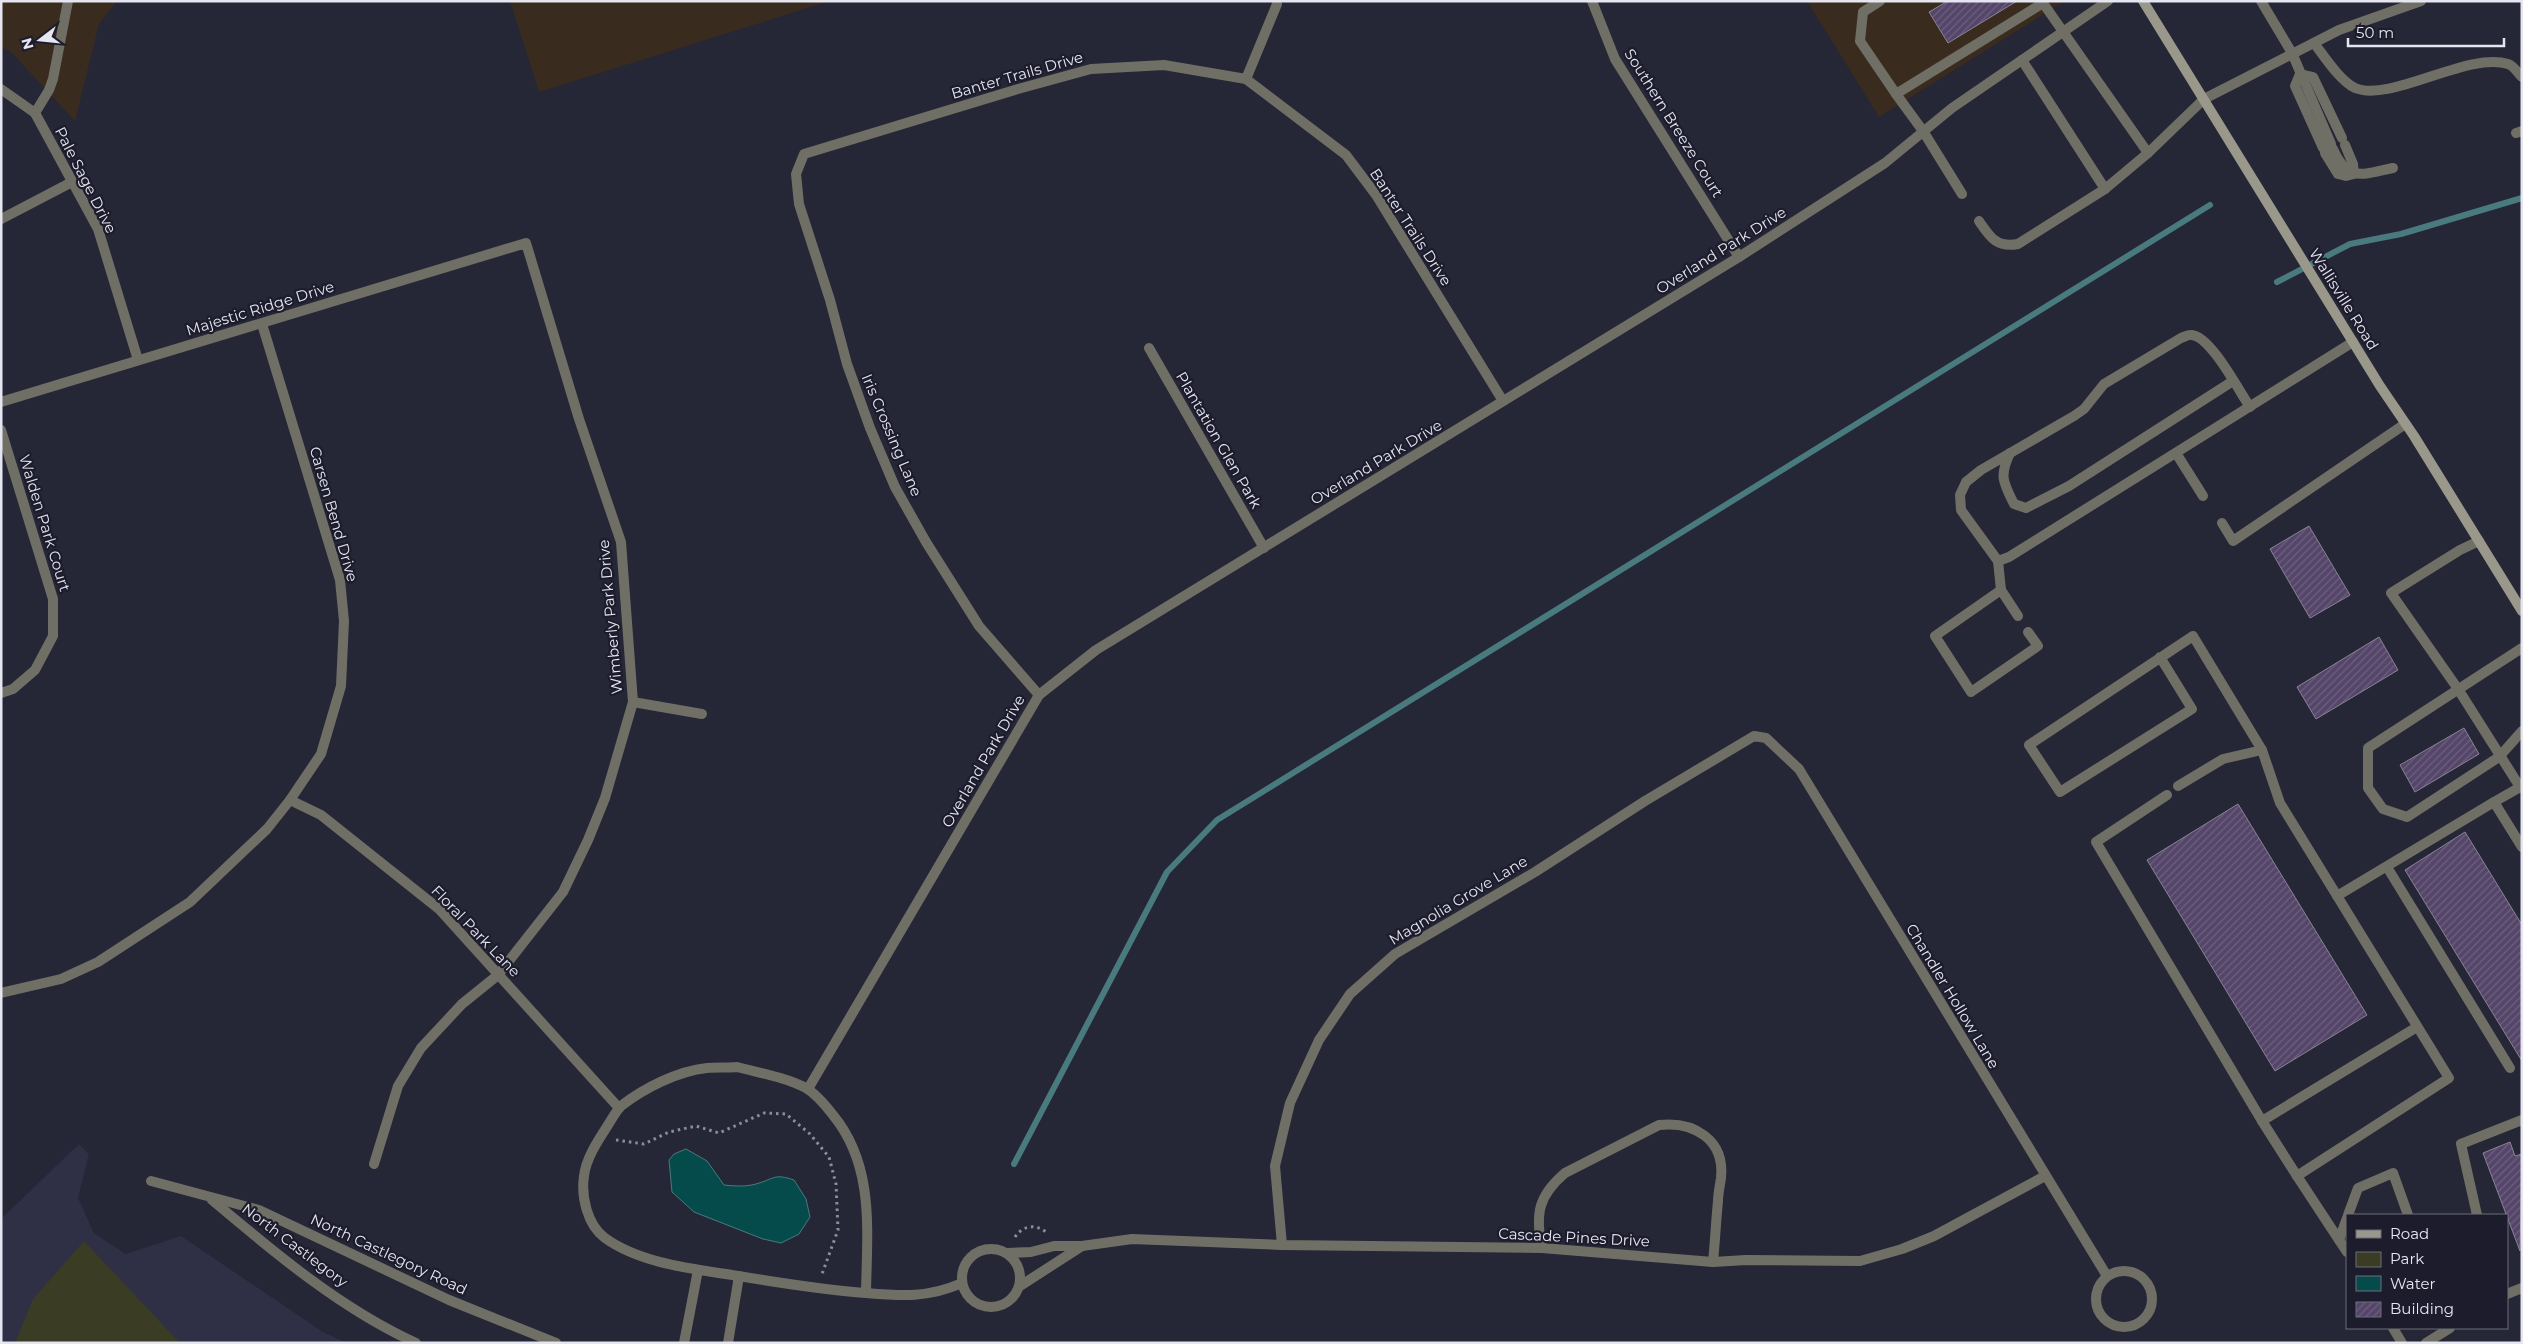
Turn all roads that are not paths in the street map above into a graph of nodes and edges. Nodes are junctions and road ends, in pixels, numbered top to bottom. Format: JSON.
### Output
{"nodes":[{"id":1,"x":68,"y":1,"type":"edge"},
{"id":2,"x":1592,"y":1,"type":"edge"},
{"id":3,"x":1880,"y":1,"type":"edge"},
{"id":4,"x":2108,"y":1,"type":"edge"},
{"id":5,"x":2144,"y":1,"type":"edge"},
{"id":6,"x":2261,"y":1,"type":"edge"},
{"id":7,"x":2421,"y":1,"type":"edge"},
{"id":8,"x":2043,"y":2,"type":"edge"},
{"id":9,"x":1277,"y":4,"type":"dead end"},
{"id":10,"x":2064,"y":31,"type":"junction"},
{"id":11,"x":2314,"y":43,"type":"junction"},
{"id":12,"x":2292,"y":53,"type":"junction"},
{"id":13,"x":2022,"y":60,"type":"junction"},
{"id":14,"x":2300,"y":74,"type":"junction"},
{"id":15,"x":2522,"y":77,"type":"edge"},
{"id":16,"x":1246,"y":79,"type":"junction"},
{"id":17,"x":1,"y":89,"type":"edge"},
{"id":18,"x":1896,"y":94,"type":"junction"},
{"id":19,"x":2204,"y":99,"type":"junction"},
{"id":20,"x":35,"y":113,"type":"junction"},
{"id":21,"x":1923,"y":132,"type":"junction"},
{"id":22,"x":2148,"y":153,"type":"junction"},
{"id":23,"x":804,"y":154,"type":"joint"},
{"id":24,"x":2393,"y":168,"type":"dead end"},
{"id":25,"x":2354,"y":174,"type":"junction"},
{"id":26,"x":72,"y":182,"type":"junction"},
{"id":27,"x":2104,"y":189,"type":"junction"},
{"id":28,"x":1962,"y":194,"type":"dead end"},
{"id":29,"x":1,"y":219,"type":"edge"},
{"id":30,"x":1979,"y":221,"type":"dead end"},
{"id":31,"x":526,"y":243,"type":"joint"},
{"id":32,"x":1739,"y":257,"type":"junction"},
{"id":33,"x":262,"y":324,"type":"junction"},
{"id":34,"x":2353,"y":342,"type":"junction"},
{"id":35,"x":1149,"y":348,"type":"dead end"},
{"id":36,"x":138,"y":360,"type":"junction"},
{"id":37,"x":2233,"y":381,"type":"junction"},
{"id":38,"x":1503,"y":401,"type":"junction"},
{"id":39,"x":1,"y":402,"type":"edge"},
{"id":40,"x":2250,"y":407,"type":"junction"},
{"id":41,"x":2405,"y":424,"type":"junction"},
{"id":42,"x":1,"y":430,"type":"edge"},
{"id":43,"x":2010,"y":453,"type":"junction"},
{"id":44,"x":2176,"y":453,"type":"junction"},
{"id":45,"x":2203,"y":496,"type":"dead end"},
{"id":46,"x":2222,"y":524,"type":"dead end"},
{"id":47,"x":2479,"y":541,"type":"junction"},
{"id":48,"x":1264,"y":548,"type":"junction"},
{"id":49,"x":1998,"y":561,"type":"junction"},
{"id":50,"x":2001,"y":590,"type":"junction"},
{"id":51,"x":2522,"y":611,"type":"edge"},
{"id":52,"x":2018,"y":616,"type":"dead end"},
{"id":53,"x":2028,"y":632,"type":"dead end"},
{"id":54,"x":2522,"y":648,"type":"edge"},
{"id":55,"x":2160,"y":657,"type":"junction"},
{"id":56,"x":2458,"y":689,"type":"junction"},
{"id":57,"x":1,"y":692,"type":"edge"},
{"id":58,"x":1039,"y":695,"type":"junction"},
{"id":59,"x":633,"y":702,"type":"junction"},
{"id":60,"x":702,"y":714,"type":"dead end"},
{"id":61,"x":2522,"y":731,"type":"edge"},
{"id":62,"x":1766,"y":738,"type":"joint"},
{"id":63,"x":2262,"y":750,"type":"junction"},
{"id":64,"x":2500,"y":756,"type":"junction"},
{"id":65,"x":2178,"y":786,"type":"dead end"},
{"id":66,"x":2521,"y":787,"type":"edge"},
{"id":67,"x":2167,"y":795,"type":"dead end"},
{"id":68,"x":290,"y":800,"type":"junction"},
{"id":69,"x":2494,"y":802,"type":"junction"},
{"id":70,"x":2522,"y":847,"type":"edge"},
{"id":71,"x":2387,"y":867,"type":"junction"},
{"id":72,"x":2337,"y":896,"type":"junction"},
{"id":73,"x":498,"y":975,"type":"junction"},
{"id":74,"x":1,"y":993,"type":"edge"},
{"id":75,"x":2417,"y":1027,"type":"junction"},
{"id":76,"x":2510,"y":1068,"type":"dead end"},
{"id":77,"x":808,"y":1089,"type":"junction"},
{"id":78,"x":619,"y":1108,"type":"junction"},
{"id":79,"x":2522,"y":1120,"type":"edge"},
{"id":80,"x":2262,"y":1121,"type":"junction"},
{"id":81,"x":374,"y":1164,"type":"dead end"},
{"id":82,"x":2045,"y":1176,"type":"junction"},
{"id":83,"x":2297,"y":1176,"type":"junction"},
{"id":84,"x":151,"y":1181,"type":"dead end"},
{"id":85,"x":209,"y":1197,"type":"junction"},
{"id":86,"x":2348,"y":1214,"type":"edge"},
{"id":87,"x":2408,"y":1214,"type":"edge"},
{"id":88,"x":2477,"y":1214,"type":"edge"},
{"id":89,"x":2346,"y":1219,"type":"edge"},
{"id":90,"x":2338,"y":1240,"type":"junction"},
{"id":91,"x":1282,"y":1245,"type":"junction"},
{"id":92,"x":1082,"y":1246,"type":"junction"},
{"id":93,"x":1542,"y":1248,"type":"junction"},
{"id":94,"x":2346,"y":1251,"type":"edge"},
{"id":95,"x":1007,"y":1253,"type":"junction"},
{"id":96,"x":1714,"y":1262,"type":"junction"},
{"id":97,"x":698,"y":1270,"type":"junction"},
{"id":98,"x":739,"y":1276,"type":"junction"},
{"id":99,"x":2107,"y":1276,"type":"junction"},
{"id":100,"x":962,"y":1283,"type":"junction"},
{"id":101,"x":1020,"y":1286,"type":"junction"},
{"id":102,"x":2522,"y":1288,"type":"edge"},
{"id":103,"x":866,"y":1293,"type":"junction"},
{"id":104,"x":2508,"y":1294,"type":"edge"},
{"id":105,"x":2394,"y":1329,"type":"edge"},
{"id":106,"x":2448,"y":1329,"type":"edge"},
{"id":107,"x":416,"y":1343,"type":"edge"},
{"id":108,"x":556,"y":1343,"type":"edge"},
{"id":109,"x":684,"y":1343,"type":"edge"},
{"id":110,"x":728,"y":1343,"type":"edge"},
{"id":111,"x":2402,"y":1343,"type":"edge"},
{"id":112,"x":2426,"y":1343,"type":"edge"}],
"edges":[{"from":1,"to":20,"type":"street"},
{"from":2,"to":32,"type":"street","name":"Southern Breeze Court"},
{"from":3,"to":18,"type":"street"},
{"from":4,"to":10,"type":"street","name":"Overland Park Drive"},
{"from":5,"to":19,"type":"main road","name":"Wallisville Road"},
{"from":6,"to":12,"type":"street"},
{"from":7,"to":11,"type":"street"},
{"from":8,"to":10,"type":"street"},
{"from":8,"to":18,"type":"street"},
{"from":9,"to":16,"type":"street"},
{"from":10,"to":13,"type":"street","name":"Overland Park Drive"},
{"from":10,"to":22,"type":"street"},
{"from":11,"to":12,"type":"street"},
{"from":11,"to":15,"type":"street"},
{"from":12,"to":14,"type":"street"},
{"from":12,"to":19,"type":"street"},
{"from":13,"to":21,"type":"street","name":"Overland Park Drive"},
{"from":13,"to":27,"type":"street"},
{"from":14,"to":25,"type":"street"},
{"from":14,"to":25,"type":"street"},
{"from":16,"to":23,"type":"street","name":"Banter Trails Drive"},
{"from":16,"to":38,"type":"street","name":"Banter Trails Drive"},
{"from":17,"to":20,"type":"street","name":"Pale Sage Drive"},
{"from":18,"to":21,"type":"street"},
{"from":19,"to":22,"type":"street"},
{"from":19,"to":34,"type":"main road","name":"Wallisville Road"},
{"from":20,"to":26,"type":"street","name":"Pale Sage Drive"},
{"from":21,"to":28,"type":"street"},
{"from":21,"to":32,"type":"street","name":"Overland Park Drive"},
{"from":22,"to":27,"type":"street"},
{"from":23,"to":58,"type":"street","name":"Iris Crossing Lane"},
{"from":24,"to":25,"type":"street"},
{"from":26,"to":29,"type":"street"},
{"from":26,"to":36,"type":"street","name":"Pale Sage Drive"},
{"from":27,"to":30,"type":"street"},
{"from":31,"to":33,"type":"street","name":"Majestic Ridge Drive"},
{"from":31,"to":59,"type":"street","name":"Wimberly Park Drive"},
{"from":32,"to":38,"type":"street","name":"Overland Park Drive"},
{"from":33,"to":36,"type":"street","name":"Majestic Ridge Drive"},
{"from":33,"to":68,"type":"street","name":"Carsen Bend Drive"},
{"from":34,"to":40,"type":"street"},
{"from":34,"to":41,"type":"main road","name":"Wallisville Road"},
{"from":35,"to":48,"type":"street","name":"Plantation Glen Park"},
{"from":36,"to":39,"type":"street","name":"Majestic Ridge Drive"},
{"from":37,"to":40,"type":"street"},
{"from":37,"to":43,"type":"street"},
{"from":37,"to":43,"type":"street"},
{"from":38,"to":48,"type":"street","name":"Overland Park Drive"},
{"from":40,"to":44,"type":"street"},
{"from":41,"to":46,"type":"street"},
{"from":41,"to":47,"type":"main road","name":"Wallisville Road"},
{"from":42,"to":57,"type":"street","name":"Walden Park Court"},
{"from":43,"to":49,"type":"street"},
{"from":44,"to":45,"type":"street"},
{"from":44,"to":49,"type":"street"},
{"from":47,"to":51,"type":"main road","name":"Wallisville Road"},
{"from":47,"to":56,"type":"street"},
{"from":48,"to":58,"type":"street","name":"Overland Park Drive"},
{"from":49,"to":50,"type":"street"},
{"from":50,"to":52,"type":"street"},
{"from":50,"to":53,"type":"street"},
{"from":54,"to":56,"type":"street"},
{"from":55,"to":55,"type":"street"},
{"from":55,"to":63,"type":"street"},
{"from":56,"to":64,"type":"street"},
{"from":56,"to":64,"type":"street"},
{"from":58,"to":77,"type":"street","name":"Overland Park Drive"},
{"from":59,"to":60,"type":"street"},
{"from":59,"to":73,"type":"street","name":"Wimberly Park Drive"},
{"from":61,"to":64,"type":"street"},
{"from":62,"to":82,"type":"street","name":"Chandler Hollow Lane"},
{"from":62,"to":91,"type":"street","name":"Magnolia Grove Lane"},
{"from":63,"to":65,"type":"street"},
{"from":63,"to":72,"type":"street"},
{"from":64,"to":66,"type":"street"},
{"from":66,"to":69,"type":"street"},
{"from":67,"to":80,"type":"street"},
{"from":68,"to":73,"type":"street","name":"Floral Park Lane"},
{"from":68,"to":74,"type":"street","name":"Carsen Bend Drive"},
{"from":69,"to":70,"type":"street"},
{"from":69,"to":71,"type":"street"},
{"from":71,"to":72,"type":"street"},
{"from":71,"to":76,"type":"street"},
{"from":72,"to":75,"type":"street"},
{"from":73,"to":78,"type":"street","name":"Floral Park Lane"},
{"from":73,"to":81,"type":"street","name":"Wimberly Park Drive"},
{"from":75,"to":80,"type":"street"},
{"from":75,"to":83,"type":"street"},
{"from":77,"to":78,"type":"street"},
{"from":77,"to":103,"type":"street"},
{"from":78,"to":97,"type":"street"},
{"from":79,"to":88,"type":"street"},
{"from":80,"to":83,"type":"street"},
{"from":82,"to":96,"type":"street","name":"Cascade Pines Drive"},
{"from":82,"to":99,"type":"street","name":"Chandler Hollow Lane"},
{"from":83,"to":90,"type":"street"},
{"from":84,"to":85,"type":"street","name":"North Castlegory"},
{"from":85,"to":107,"type":"street","name":"North Castlegory"},
{"from":85,"to":108,"type":"street","name":"North Castlegory Road"},
{"from":86,"to":87,"type":"street"},
{"from":89,"to":90,"type":"street"},
{"from":90,"to":94,"type":"street"},
{"from":91,"to":92,"type":"street","name":"Cascade Pines Drive"},
{"from":91,"to":93,"type":"street","name":"Cascade Pines Drive"},
{"from":92,"to":95,"type":"street","name":"Cascade Pines Drive"},
{"from":92,"to":101,"type":"street","name":"Cascade Pines Drive"},
{"from":93,"to":96,"type":"street","name":"Cascade Pines Drive"},
{"from":93,"to":96,"type":"street"},
{"from":95,"to":100,"type":"street"},
{"from":95,"to":101,"type":"street"},
{"from":97,"to":98,"type":"street"},
{"from":97,"to":109,"type":"street"},
{"from":98,"to":103,"type":"street"},
{"from":98,"to":110,"type":"street"},
{"from":99,"to":99,"type":"street"},
{"from":100,"to":101,"type":"street"},
{"from":100,"to":103,"type":"street"},
{"from":102,"to":104,"type":"street"},
{"from":105,"to":111,"type":"street"},
{"from":106,"to":112,"type":"street"}]}
